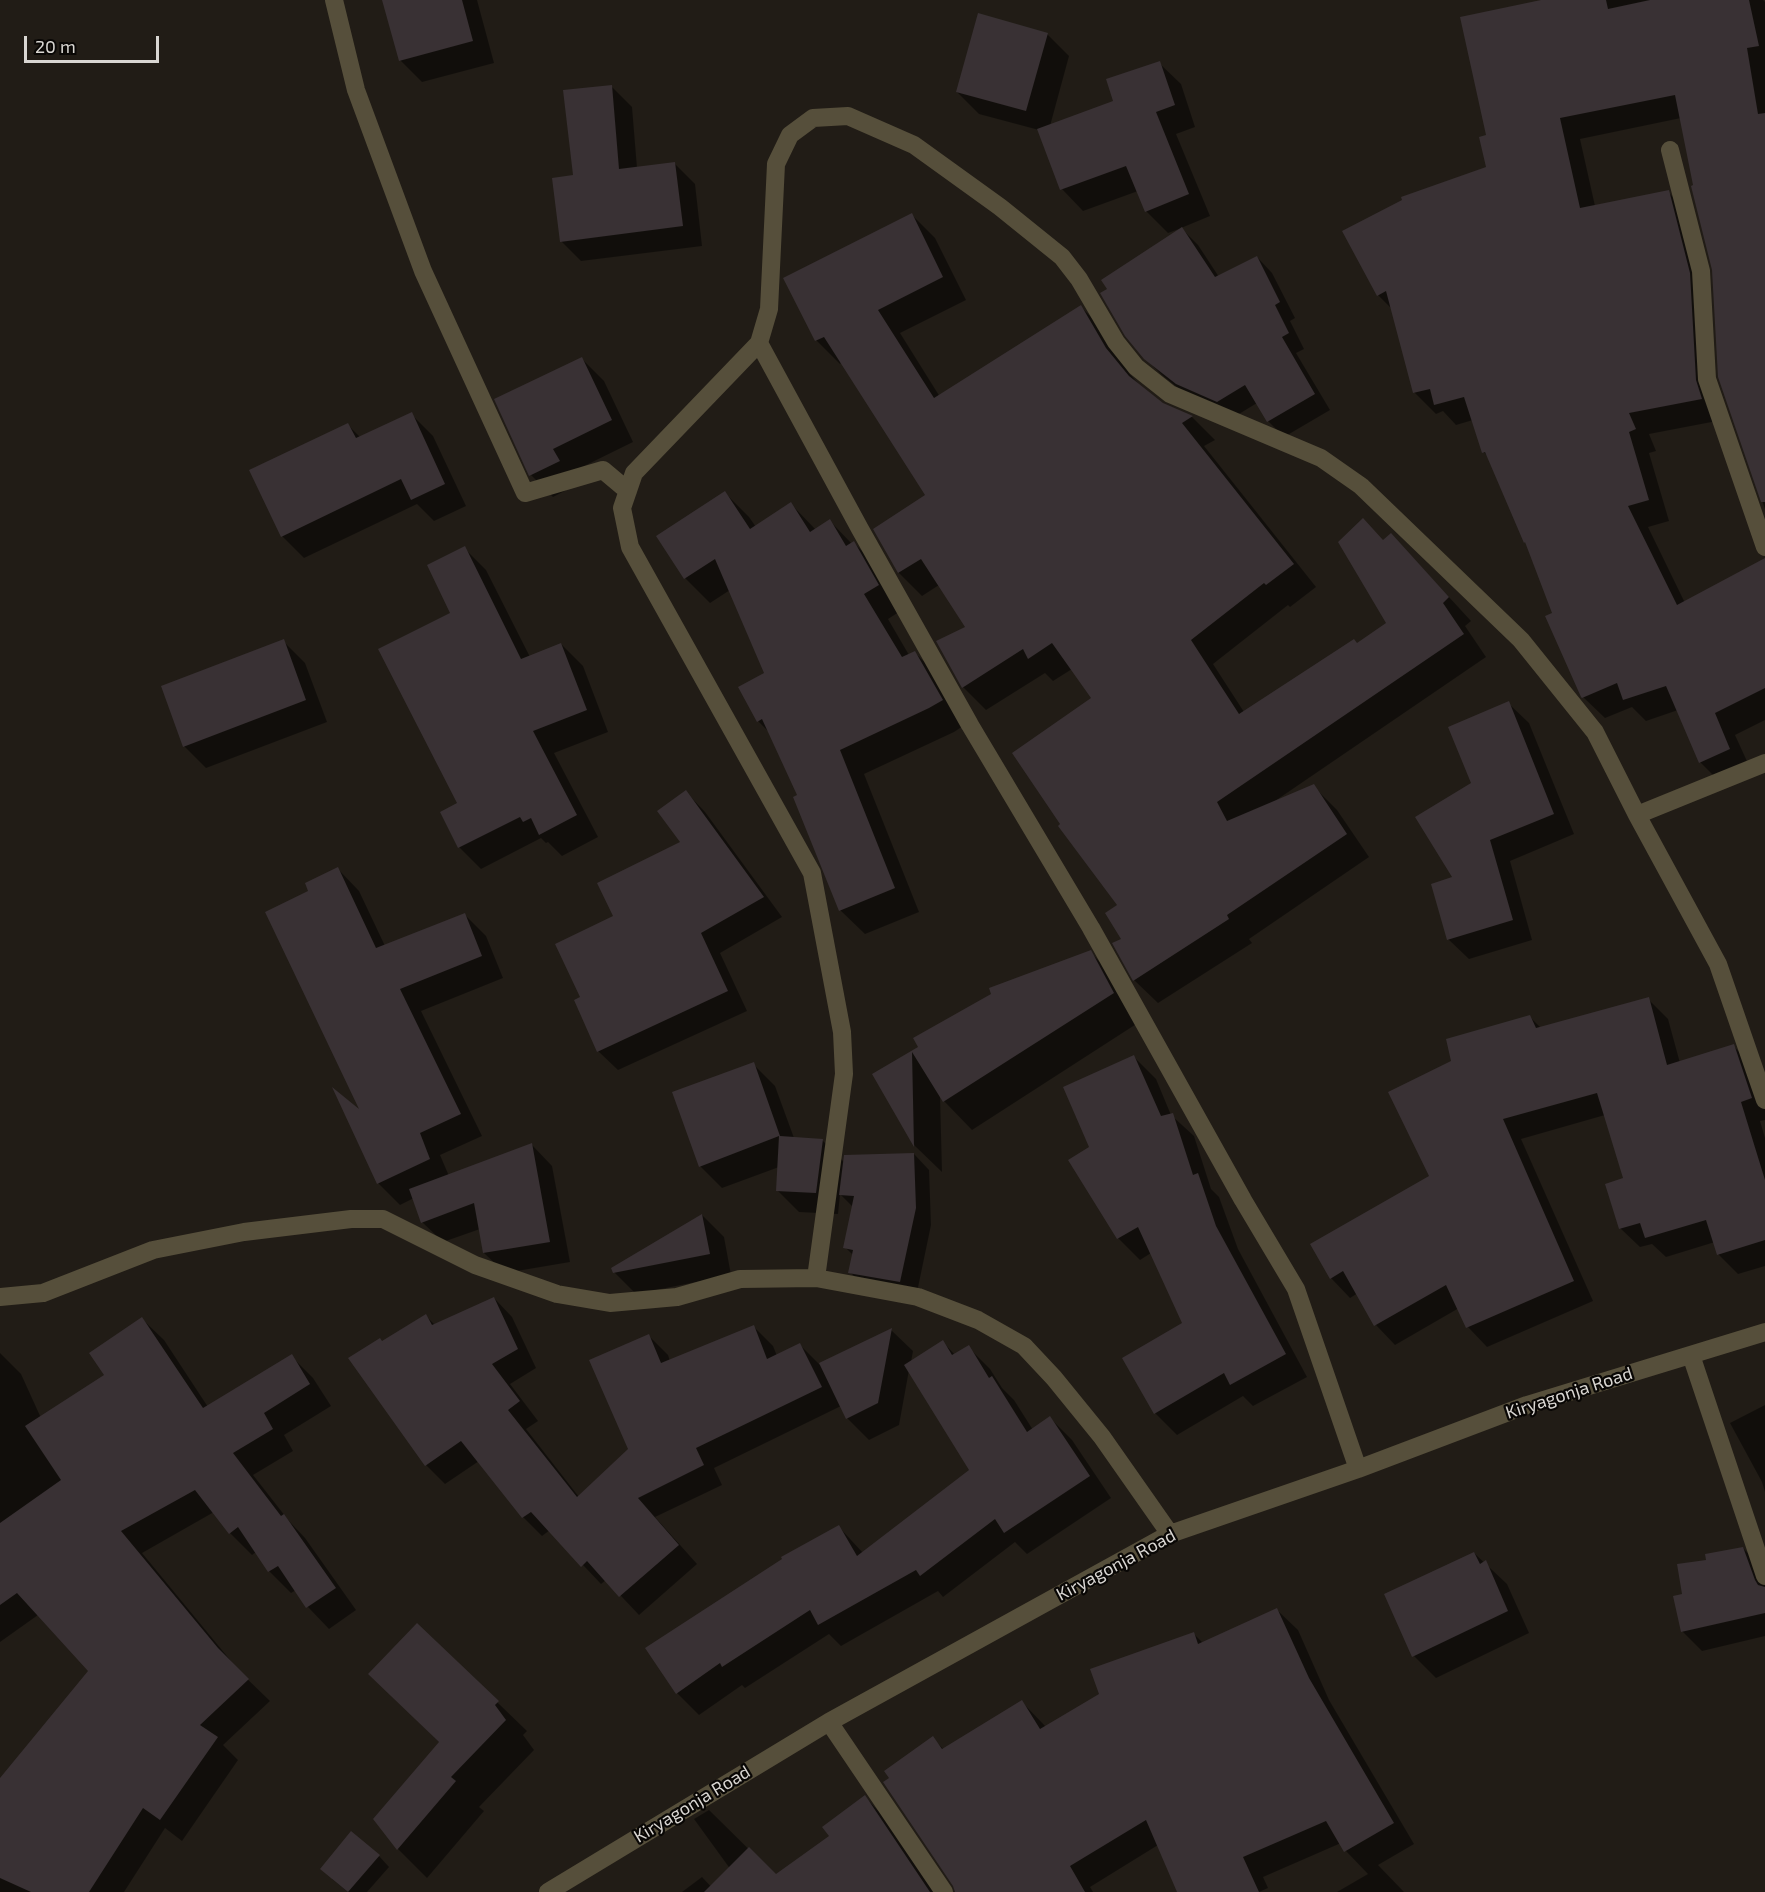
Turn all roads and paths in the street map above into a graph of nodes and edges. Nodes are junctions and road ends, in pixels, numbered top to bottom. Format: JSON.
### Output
{"nodes":[{"id":1,"x":334,"y":0,"type":"edge"},
{"id":2,"x":1670,"y":150,"type":"dead end"},
{"id":3,"x":759,"y":343,"type":"junction"},
{"id":4,"x":628,"y":491,"type":"junction"},
{"id":5,"x":1765,"y":547,"type":"edge"},
{"id":6,"x":1765,"y":763,"type":"edge"},
{"id":7,"x":1637,"y":815,"type":"junction"},
{"id":8,"x":1765,"y":1100,"type":"edge"},
{"id":9,"x":816,"y":1278,"type":"junction"},
{"id":10,"x":0,"y":1297,"type":"edge"},
{"id":11,"x":1765,"y":1332,"type":"edge"},
{"id":12,"x":1691,"y":1355,"type":"junction"},
{"id":13,"x":1358,"y":1469,"type":"junction"},
{"id":14,"x":1170,"y":1534,"type":"junction"},
{"id":15,"x":1765,"y":1576,"type":"edge"},
{"id":16,"x":829,"y":1722,"type":"junction"},
{"id":17,"x":548,"y":1892,"type":"edge"},
{"id":18,"x":944,"y":1892,"type":"edge"}],
"edges":[{"from":1,"to":4,"type":"street"},
{"from":2,"to":5,"type":"street"},
{"from":3,"to":4,"type":"street"},
{"from":3,"to":7,"type":"street"},
{"from":3,"to":13,"type":"street"},
{"from":4,"to":9,"type":"street"},
{"from":6,"to":7,"type":"street"},
{"from":7,"to":8,"type":"street"},
{"from":9,"to":10,"type":"street"},
{"from":9,"to":14,"type":"street"},
{"from":11,"to":12,"type":"street","name":"Kiryagonja Road"},
{"from":12,"to":13,"type":"street","name":"Kiryagonja Road"},
{"from":12,"to":15,"type":"street"},
{"from":13,"to":14,"type":"street","name":"Kiryagonja Road"},
{"from":14,"to":16,"type":"street","name":"Kiryagonja Road"},
{"from":16,"to":17,"type":"street","name":"Kiryagonja Road"},
{"from":16,"to":18,"type":"street"}]}
